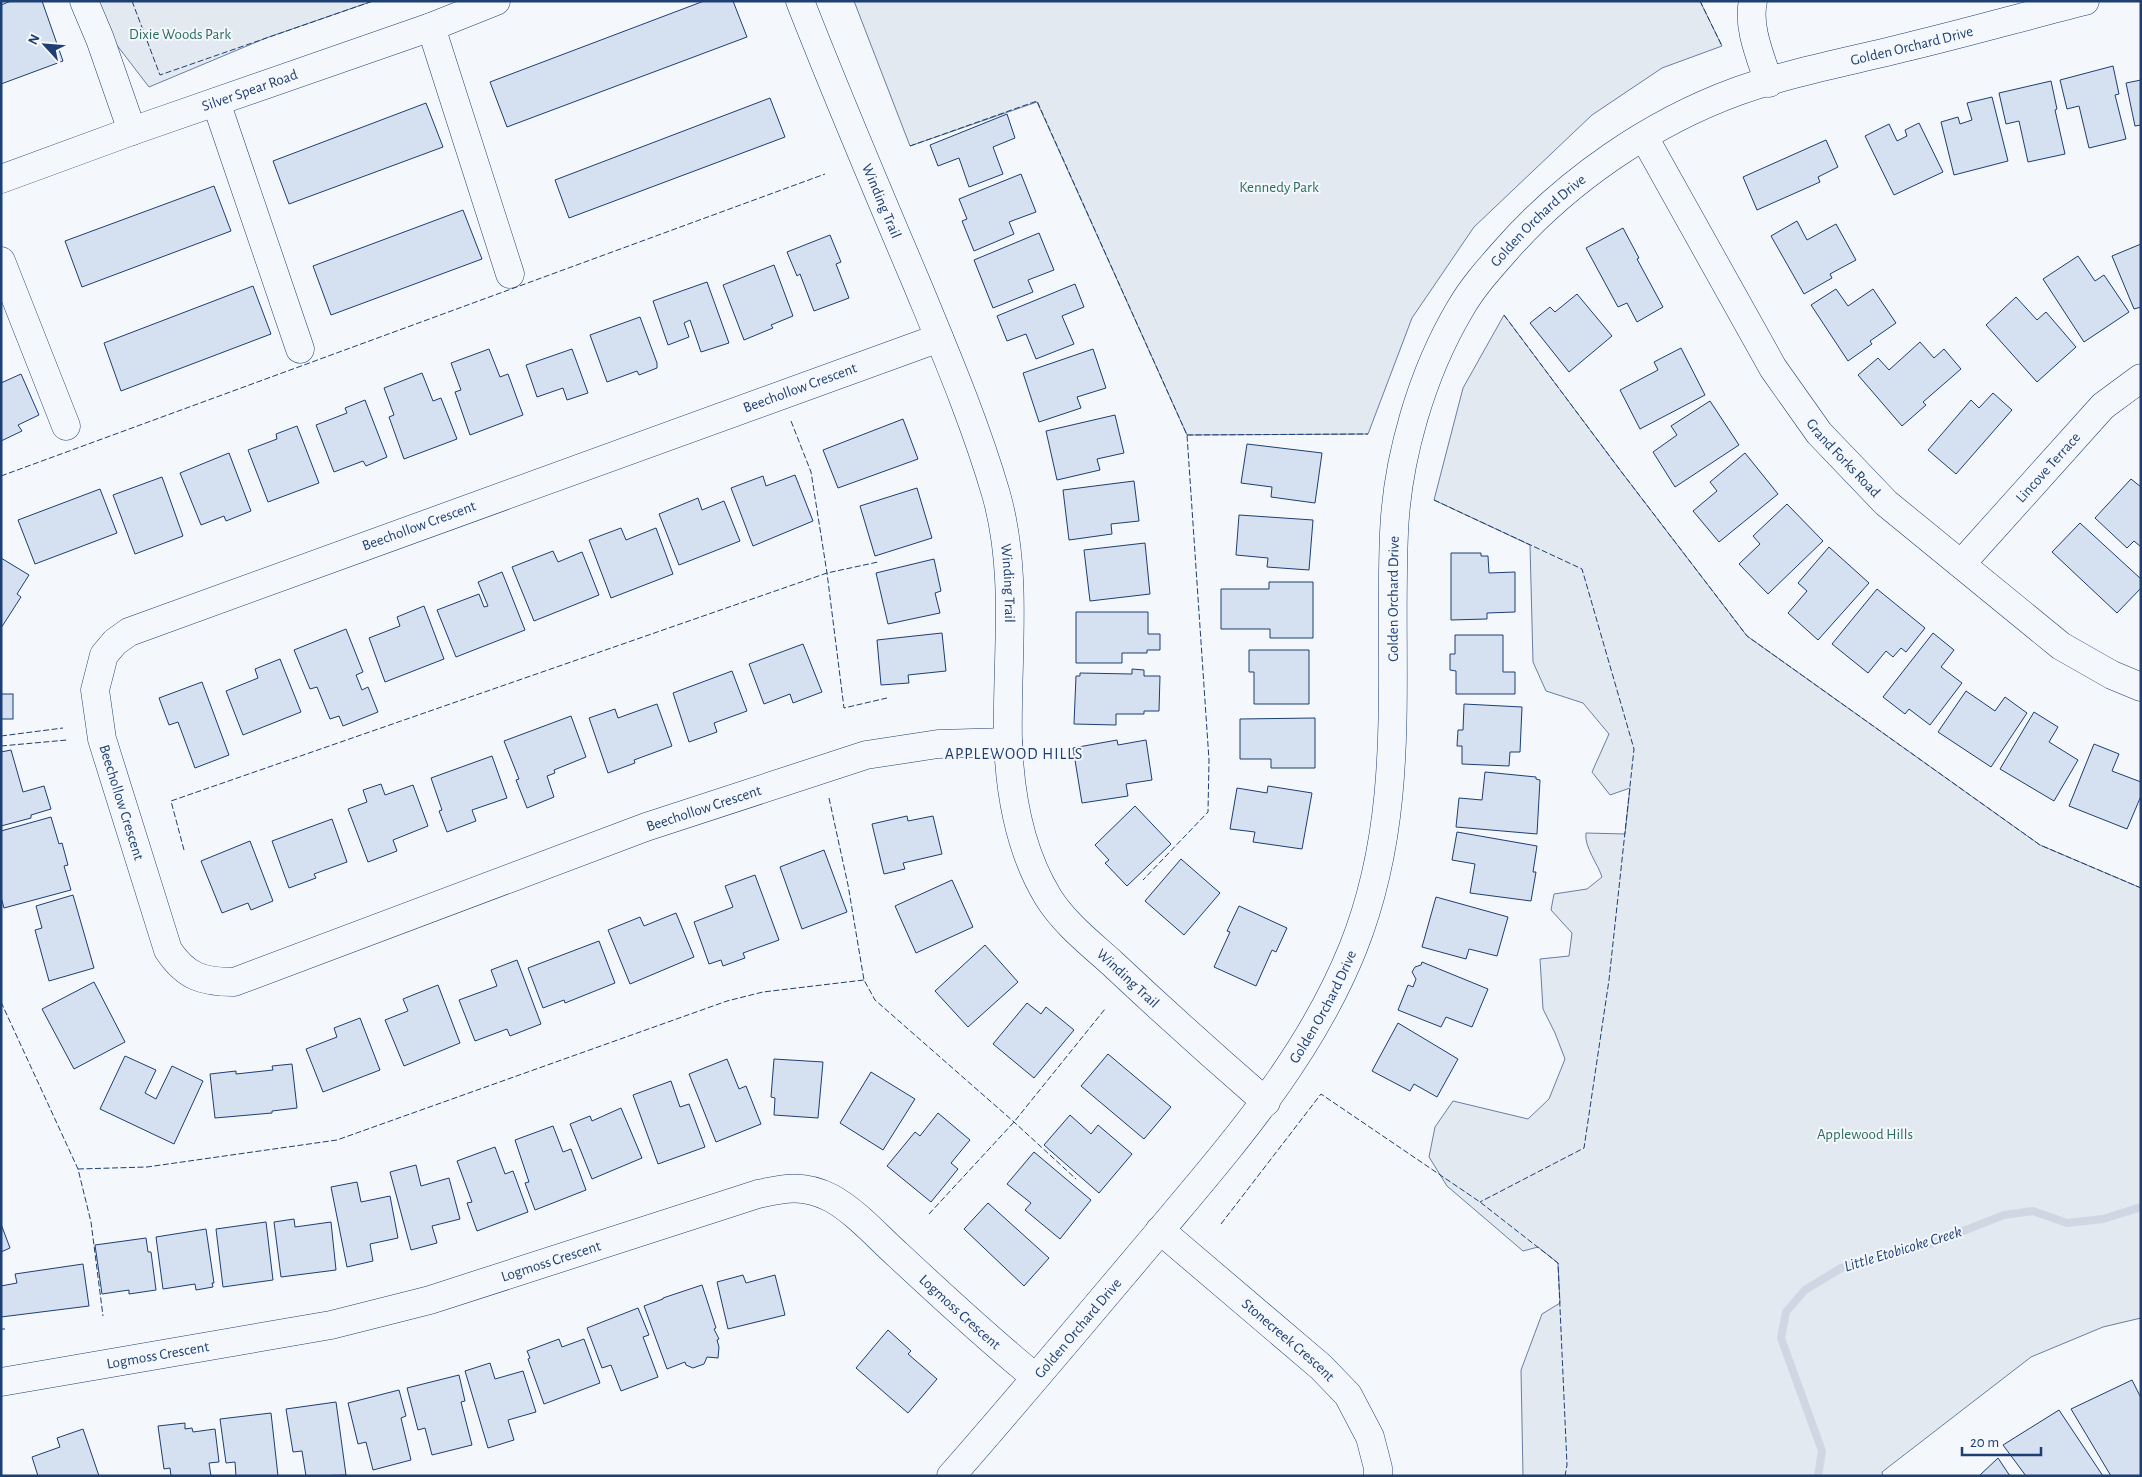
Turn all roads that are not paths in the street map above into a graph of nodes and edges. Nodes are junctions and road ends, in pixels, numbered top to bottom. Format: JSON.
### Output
{"nodes":[{"id":1,"x":84,"y":1,"type":"edge"},
{"id":2,"x":496,"y":1,"type":"edge"},
{"id":3,"x":800,"y":1,"type":"edge"},
{"id":4,"x":1752,"y":1,"type":"edge"},
{"id":5,"x":2085,"y":1,"type":"edge"},
{"id":6,"x":2046,"y":6,"type":"edge"},
{"id":7,"x":431,"y":28,"type":"junction"},
{"id":8,"x":1769,"y":82,"type":"junction"},
{"id":9,"x":216,"y":102,"type":"junction"},
{"id":10,"x":132,"y":131,"type":"junction"},
{"id":11,"x":1644,"y":137,"type":"junction"},
{"id":12,"x":3,"y":173,"type":"edge"},
{"id":13,"x":1,"y":261,"type":"edge"},
{"id":14,"x":510,"y":274,"type":"dead end"},
{"id":15,"x":939,"y":338,"type":"junction"},
{"id":16,"x":300,"y":349,"type":"dead end"},
{"id":17,"x":2141,"y":378,"type":"edge"},
{"id":18,"x":66,"y":426,"type":"dead end"},
{"id":19,"x":1961,"y":564,"type":"junction"},
{"id":20,"x":2141,"y":687,"type":"edge"},
{"id":21,"x":1008,"y":742,"type":"junction"},
{"id":22,"x":1266,"y":1102,"type":"junction"},
{"id":23,"x":1160,"y":1230,"type":"junction"},
{"id":24,"x":1035,"y":1377,"type":"junction"},
{"id":25,"x":1,"y":1382,"type":"edge"},
{"id":26,"x":951,"y":1476,"type":"edge"},
{"id":27,"x":1378,"y":1476,"type":"edge"}],
"edges":[{"from":1,"to":10,"type":"street"},
{"from":2,"to":7,"type":"street","name":"Silver Spear Road"},
{"from":3,"to":15,"type":"street","name":"Winding Trail"},
{"from":4,"to":8,"type":"street"},
{"from":5,"to":6,"type":"street","name":"Golden Orchard Drive"},
{"from":6,"to":8,"type":"street","name":"Golden Orchard Drive"},
{"from":7,"to":9,"type":"street","name":"Silver Spear Road"},
{"from":7,"to":14,"type":"street"},
{"from":8,"to":11,"type":"street","name":"Golden Orchard Drive"},
{"from":9,"to":10,"type":"street","name":"Silver Spear Road"},
{"from":9,"to":16,"type":"street"},
{"from":10,"to":12,"type":"street","name":"Silver Spear Road"},
{"from":11,"to":19,"type":"street","name":"Grand Forks Road"},
{"from":11,"to":22,"type":"street","name":"Golden Orchard Drive"},
{"from":13,"to":18,"type":"street"},
{"from":15,"to":21,"type":"street","name":"Winding Trail"},
{"from":15,"to":21,"type":"street","name":"Beechollow Crescent"},
{"from":17,"to":19,"type":"street","name":"Lincove Terrace"},
{"from":19,"to":20,"type":"street","name":"Grand Forks Road"},
{"from":21,"to":22,"type":"street","name":"Winding Trail"},
{"from":22,"to":23,"type":"street","name":"Golden Orchard Drive"},
{"from":23,"to":24,"type":"street","name":"Golden Orchard Drive"},
{"from":23,"to":27,"type":"street","name":"Stonecreek Crescent"},
{"from":24,"to":25,"type":"street","name":"Logmoss Crescent"},
{"from":24,"to":26,"type":"street","name":"Golden Orchard Drive"}]}
